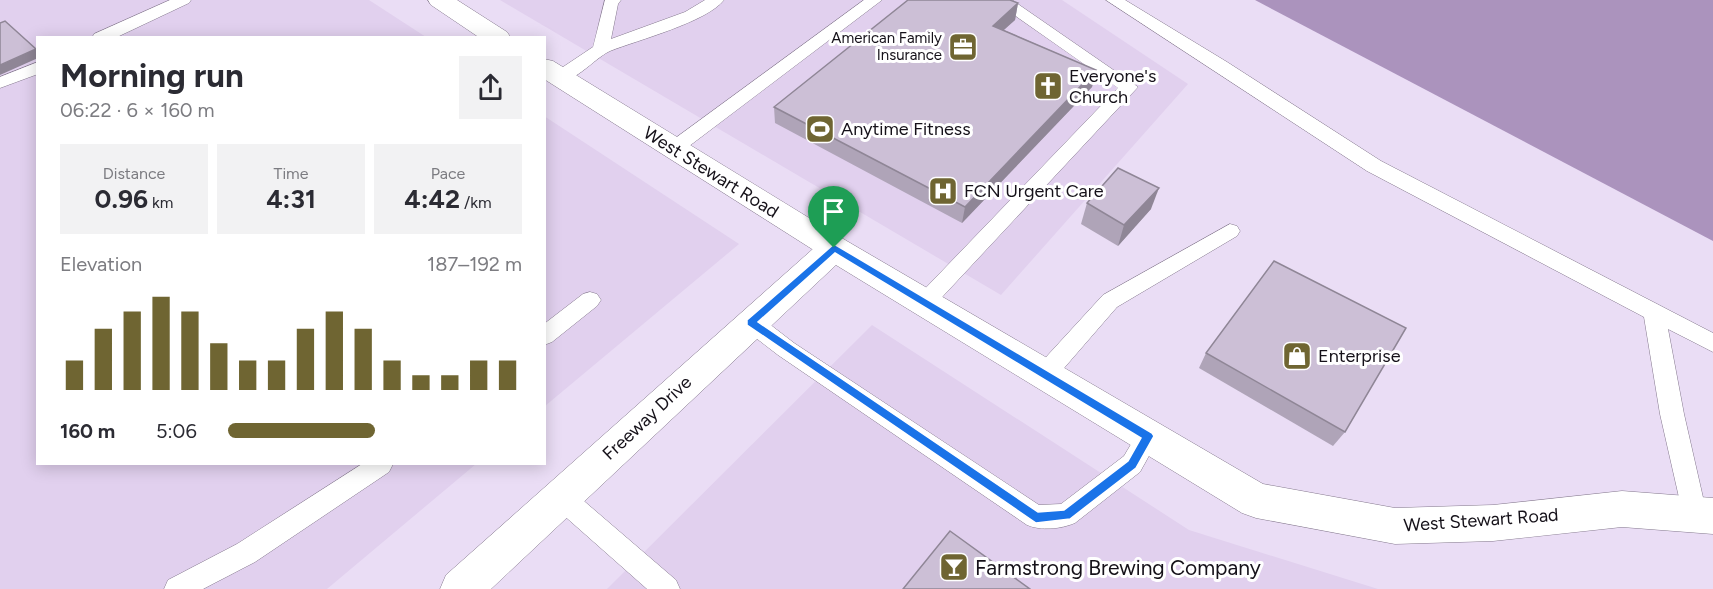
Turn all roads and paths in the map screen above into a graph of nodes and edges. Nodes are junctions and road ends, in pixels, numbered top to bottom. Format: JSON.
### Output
{"nodes":[{"id":1,"x":183,"y":0,"type":"edge"},
{"id":2,"x":440,"y":0,"type":"edge"},
{"id":3,"x":613,"y":0,"type":"edge"},
{"id":4,"x":716,"y":0,"type":"edge"},
{"id":5,"x":874,"y":0,"type":"edge"},
{"id":6,"x":1001,"y":0,"type":"edge"},
{"id":7,"x":1114,"y":0,"type":"edge"},
{"id":8,"x":104,"y":36,"type":"edge"},
{"id":9,"x":495,"y":36,"type":"edge"},
{"id":10,"x":601,"y":49,"type":"junction"},
{"id":11,"x":36,"y":68,"type":"edge"},
{"id":12,"x":552,"y":72,"type":"edge"},
{"id":13,"x":0,"y":83,"type":"edge"},
{"id":14,"x":673,"y":149,"type":"junction"},
{"id":15,"x":1230,"y":231,"type":"dead end"},
{"id":16,"x":834,"y":248,"type":"junction"},
{"id":17,"x":590,"y":300,"type":"dead end"},
{"id":18,"x":924,"y":303,"type":"junction"},
{"id":19,"x":1654,"y":312,"type":"junction"},
{"id":20,"x":751,"y":322,"type":"junction"},
{"id":21,"x":546,"y":334,"type":"edge"},
{"id":22,"x":1713,"y":343,"type":"edge"},
{"id":23,"x":1044,"y":375,"type":"junction"},
{"id":24,"x":1148,"y":436,"type":"junction"},
{"id":25,"x":379,"y":465,"type":"edge"},
{"id":26,"x":561,"y":497,"type":"junction"},
{"id":27,"x":1704,"y":516,"type":"edge"},
{"id":28,"x":177,"y":589,"type":"edge"},
{"id":29,"x":461,"y":589,"type":"edge"},
{"id":30,"x":668,"y":589,"type":"edge"}],
"edges":[{"from":1,"to":8,"type":"lane"},
{"from":2,"to":9,"type":"street"},
{"from":3,"to":10,"type":"lane"},
{"from":4,"to":10,"type":"lane"},
{"from":5,"to":14,"type":"lane"},
{"from":6,"to":18,"type":"lane"},
{"from":7,"to":19,"type":"lane"},
{"from":10,"to":12,"type":"lane"},
{"from":11,"to":13,"type":"lane"},
{"from":12,"to":14,"type":"street","name":"West Stewart Road"},
{"from":14,"to":16,"type":"street","name":"West Stewart Road"},
{"from":15,"to":23,"type":"lane"},
{"from":16,"to":18,"type":"street","name":"West Stewart Road"},
{"from":16,"to":20,"type":"street","name":"Freeway Drive"},
{"from":17,"to":21,"type":"lane"},
{"from":18,"to":23,"type":"street","name":"West Stewart Road"},
{"from":19,"to":22,"type":"lane"},
{"from":19,"to":27,"type":"lane"},
{"from":20,"to":24,"type":"lane"},
{"from":20,"to":26,"type":"street","name":"Freeway Drive"},
{"from":23,"to":24,"type":"street","name":"West Stewart Road"},
{"from":24,"to":27,"type":"street","name":"West Stewart Road"},
{"from":25,"to":28,"type":"lane"},
{"from":26,"to":29,"type":"street","name":"Freeway Drive"},
{"from":26,"to":30,"type":"lane"}]}
